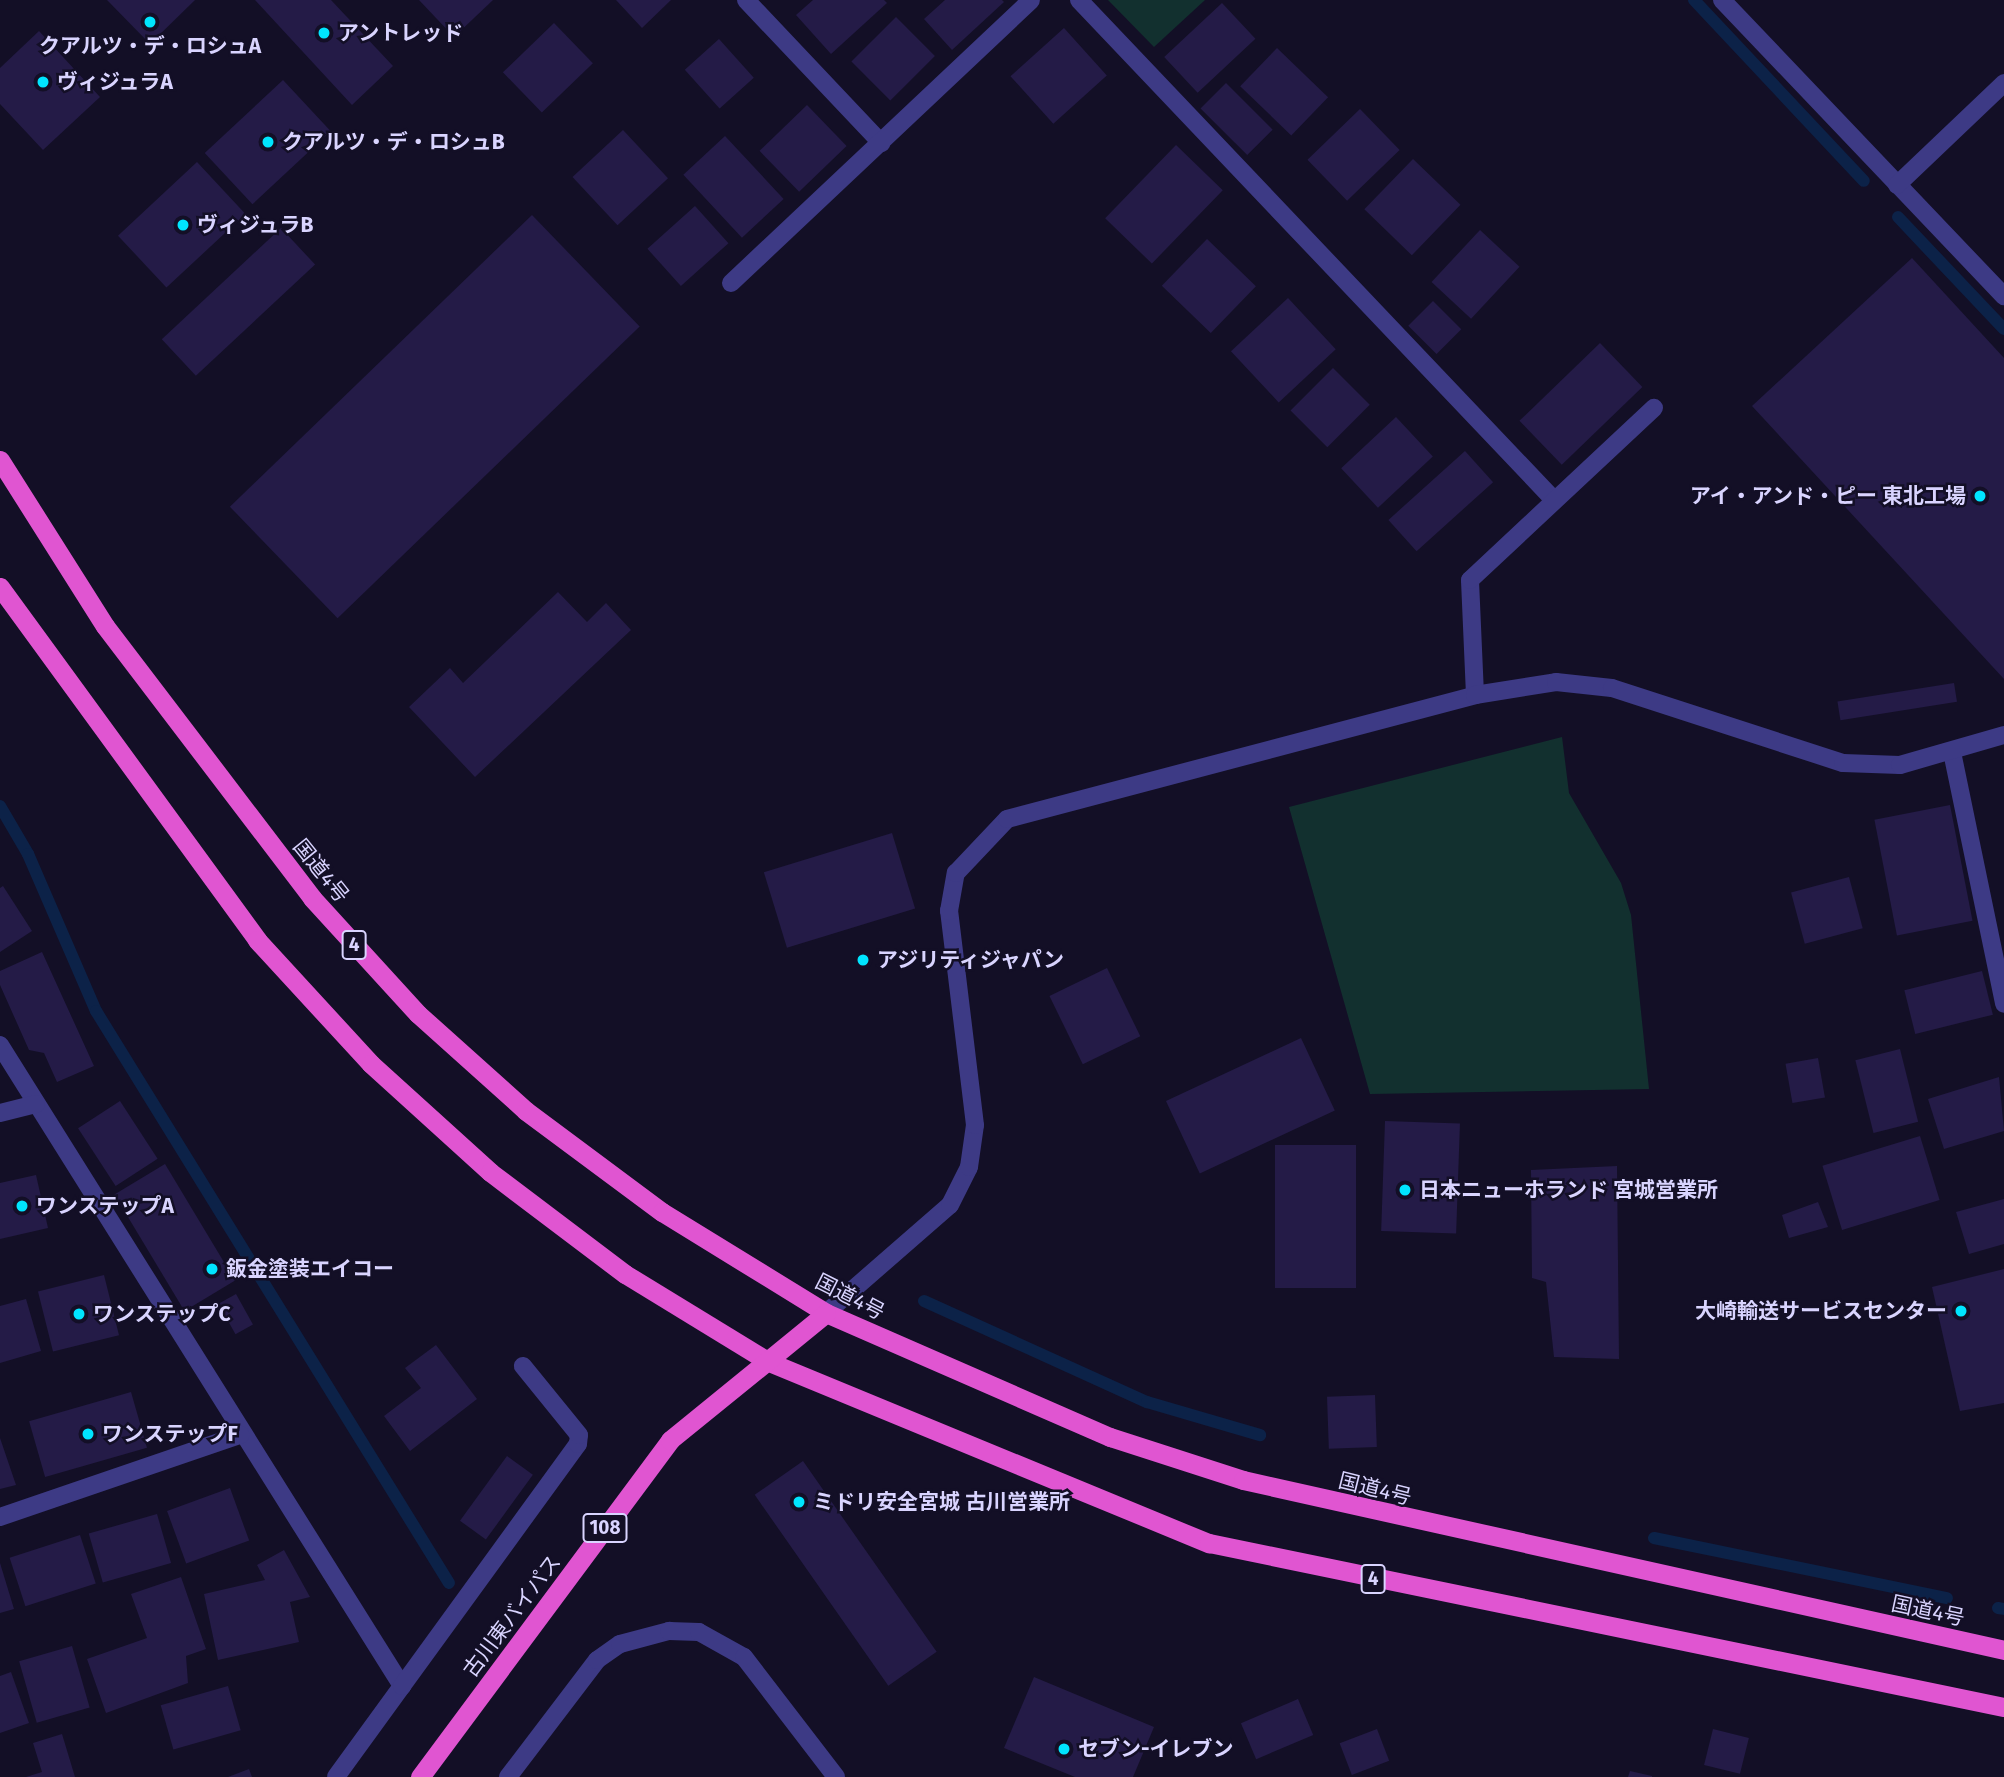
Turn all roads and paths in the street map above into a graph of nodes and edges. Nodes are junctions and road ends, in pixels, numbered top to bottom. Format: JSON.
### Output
{"nodes":[{"id":1,"x":746,"y":0,"type":"edge"},
{"id":2,"x":1031,"y":0,"type":"edge"},
{"id":3,"x":1079,"y":0,"type":"edge"},
{"id":4,"x":1722,"y":0,"type":"edge"},
{"id":5,"x":2004,"y":83,"type":"edge"},
{"id":6,"x":881,"y":143,"type":"junction"},
{"id":7,"x":1897,"y":185,"type":"junction"},
{"id":8,"x":732,"y":283,"type":"dead end"},
{"id":9,"x":2004,"y":296,"type":"edge"},
{"id":10,"x":1654,"y":408,"type":"dead end"},
{"id":11,"x":0,"y":460,"type":"edge"},
{"id":12,"x":1554,"y":500,"type":"junction"},
{"id":13,"x":0,"y":587,"type":"edge"},
{"id":14,"x":1475,"y":695,"type":"junction"},
{"id":15,"x":2004,"y":734,"type":"edge"},
{"id":16,"x":1952,"y":752,"type":"junction"},
{"id":17,"x":2004,"y":1003,"type":"edge"},
{"id":18,"x":0,"y":1045,"type":"edge"},
{"id":19,"x":36,"y":1104,"type":"junction"},
{"id":20,"x":0,"y":1113,"type":"edge"},
{"id":21,"x":826,"y":1313,"type":"junction"},
{"id":22,"x":769,"y":1362,"type":"junction"},
{"id":23,"x":523,"y":1366,"type":"dead end"},
{"id":24,"x":240,"y":1434,"type":"junction"},
{"id":25,"x":0,"y":1517,"type":"edge"},
{"id":26,"x":2004,"y":1650,"type":"edge"},
{"id":27,"x":402,"y":1686,"type":"junction"},
{"id":28,"x":2004,"y":1707,"type":"edge"},
{"id":29,"x":337,"y":1777,"type":"edge"},
{"id":30,"x":420,"y":1777,"type":"edge"},
{"id":31,"x":508,"y":1777,"type":"edge"},
{"id":32,"x":836,"y":1777,"type":"edge"}],
"edges":[{"from":1,"to":6,"type":"street"},
{"from":2,"to":6,"type":"street"},
{"from":3,"to":12,"type":"street"},
{"from":4,"to":7,"type":"street"},
{"from":5,"to":7,"type":"street"},
{"from":6,"to":8,"type":"street"},
{"from":7,"to":9,"type":"street"},
{"from":10,"to":12,"type":"street"},
{"from":11,"to":21,"type":"highway","name":"国道4号","number":"4"},
{"from":12,"to":14,"type":"street"},
{"from":13,"to":22,"type":"highway","number":"4"},
{"from":14,"to":16,"type":"street"},
{"from":14,"to":21,"type":"street"},
{"from":15,"to":16,"type":"street"},
{"from":16,"to":17,"type":"street"},
{"from":18,"to":19,"type":"street"},
{"from":19,"to":20,"type":"street"},
{"from":19,"to":24,"type":"street"},
{"from":21,"to":22,"type":"highway","name":"古川東バイパス","number":"108"},
{"from":21,"to":26,"type":"highway","name":"国道4号","number":"4"},
{"from":22,"to":28,"type":"highway","number":"4"},
{"from":22,"to":30,"type":"highway","name":"古川東バイパス","number":"108"},
{"from":23,"to":27,"type":"street"},
{"from":24,"to":25,"type":"street"},
{"from":24,"to":27,"type":"street"},
{"from":27,"to":29,"type":"street"},
{"from":31,"to":32,"type":"street"}]}
